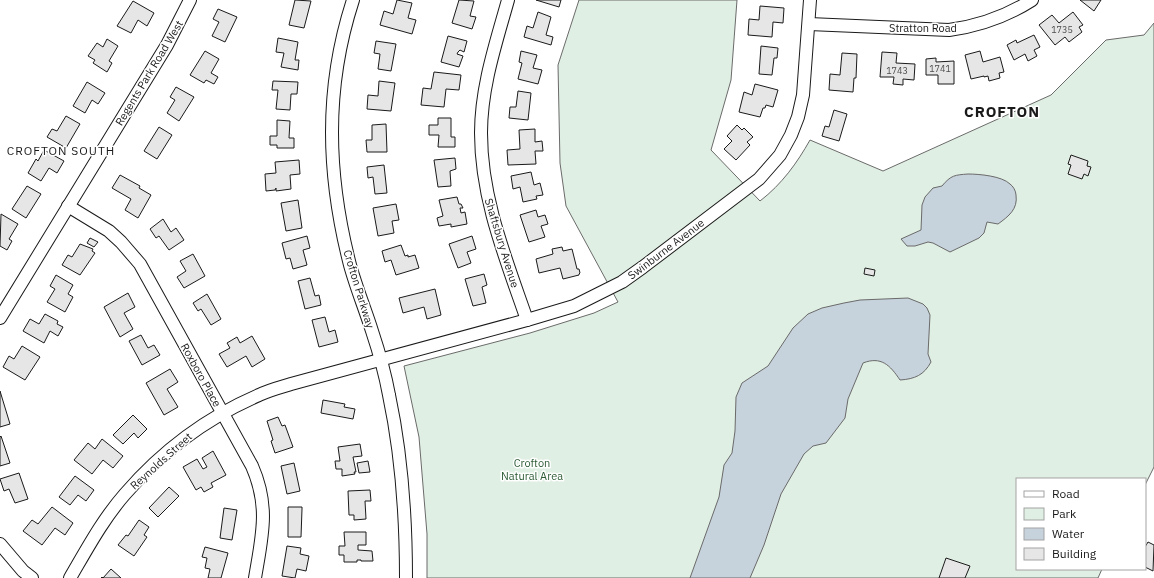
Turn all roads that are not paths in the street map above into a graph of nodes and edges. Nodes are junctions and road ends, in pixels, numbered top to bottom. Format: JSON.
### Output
{"nodes":[{"id":1,"x":190,"y":0,"type":"edge"},
{"id":2,"x":353,"y":0,"type":"edge"},
{"id":3,"x":508,"y":0,"type":"edge"},
{"id":4,"x":810,"y":0,"type":"edge"},
{"id":5,"x":1032,"y":0,"type":"edge"},
{"id":6,"x":809,"y":24,"type":"junction"},
{"id":7,"x":68,"y":206,"type":"junction"},
{"id":8,"x":0,"y":318,"type":"edge"},
{"id":9,"x":527,"y":320,"type":"junction"},
{"id":10,"x":381,"y":360,"type":"junction"},
{"id":11,"x":222,"y":413,"type":"junction"},
{"id":12,"x":0,"y":544,"type":"edge"},
{"id":13,"x":32,"y":578,"type":"edge"},
{"id":14,"x":70,"y":578,"type":"edge"},
{"id":15,"x":255,"y":578,"type":"edge"},
{"id":16,"x":406,"y":578,"type":"edge"}],
"edges":[{"from":1,"to":7,"type":"street","name":"Regents Park Road West"},
{"from":2,"to":10,"type":"street","name":"Crofton Parkway"},
{"from":3,"to":9,"type":"street","name":"Shaftsbury Avenue"},
{"from":4,"to":6,"type":"street","name":"Swinburne Avenue"},
{"from":5,"to":6,"type":"street","name":"Stratton Road"},
{"from":6,"to":9,"type":"street","name":"Swinburne Avenue"},
{"from":7,"to":8,"type":"street","name":"Regents Park Road West"},
{"from":7,"to":11,"type":"street","name":"Roxboro Place"},
{"from":9,"to":10,"type":"street","name":"Swinburne Avenue"},
{"from":10,"to":11,"type":"street","name":"Reynolds Street"},
{"from":10,"to":16,"type":"street","name":"Crofton Parkway"},
{"from":11,"to":14,"type":"street","name":"Reynolds Street"},
{"from":11,"to":15,"type":"street","name":"Roxboro Place"},
{"from":12,"to":13,"type":"street"}]}
